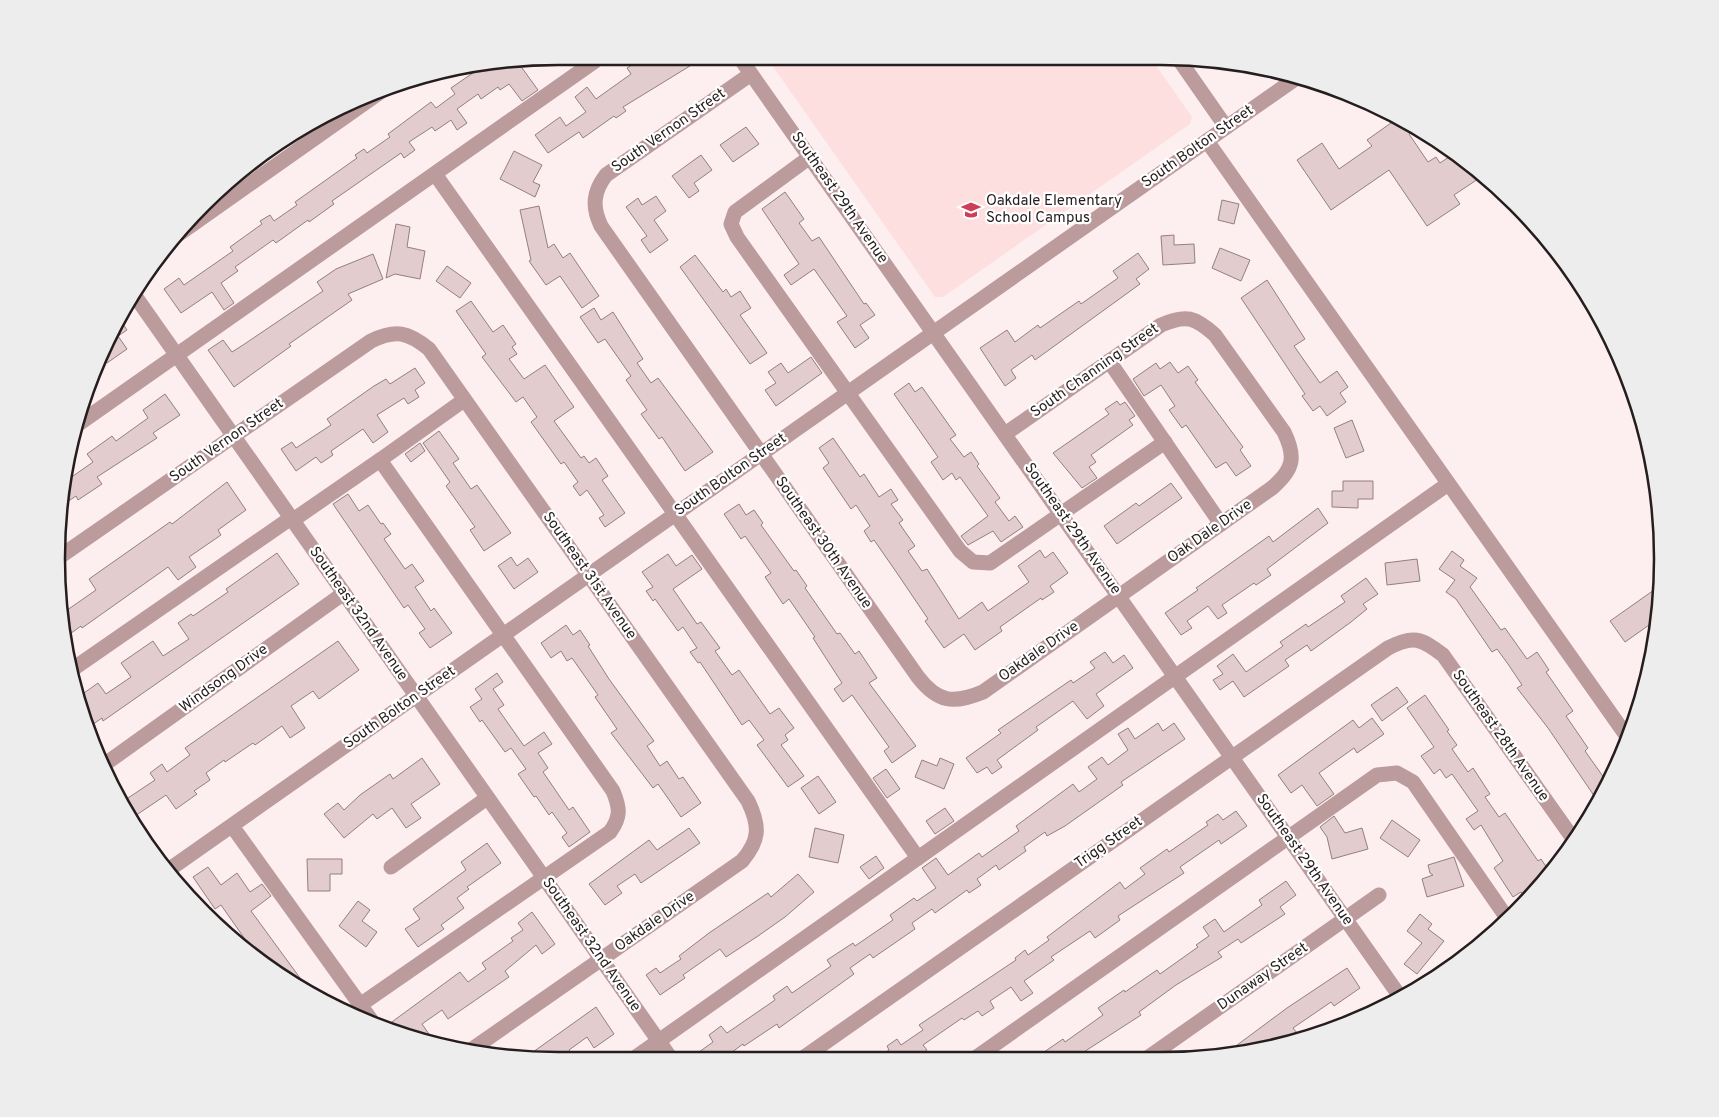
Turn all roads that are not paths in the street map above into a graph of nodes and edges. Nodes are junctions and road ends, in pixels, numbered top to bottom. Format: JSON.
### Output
{"nodes":[{"id":1,"x":589,"y":65,"type":"edge"},
{"id":2,"x":745,"y":65,"type":"edge"},
{"id":3,"x":1183,"y":66,"type":"edge"},
{"id":4,"x":751,"y":74,"type":"junction"},
{"id":5,"x":1290,"y":83,"type":"edge"},
{"id":6,"x":356,"y":109,"type":"edge"},
{"id":7,"x":1226,"y":127,"type":"junction"},
{"id":8,"x":1207,"y":141,"type":"junction"},
{"id":9,"x":810,"y":157,"type":"junction"},
{"id":10,"x":435,"y":174,"type":"junction"},
{"id":11,"x":595,"y":194,"type":"joint"},
{"id":12,"x":203,"y":217,"type":"edge"},
{"id":13,"x":138,"y":300,"type":"edge"},
{"id":14,"x":399,"y":333,"type":"joint"},
{"id":15,"x":934,"y":333,"type":"junction"},
{"id":16,"x":177,"y":356,"type":"junction"},
{"id":17,"x":1109,"y":361,"type":"junction"},
{"id":18,"x":849,"y":393,"type":"junction"},
{"id":19,"x":464,"y":400,"type":"junction"},
{"id":20,"x":85,"y":419,"type":"edge"},
{"id":21,"x":1005,"y":434,"type":"junction"},
{"id":22,"x":233,"y":436,"type":"junction"},
{"id":23,"x":1165,"y":442,"type":"junction"},
{"id":24,"x":761,"y":455,"type":"junction"},
{"id":25,"x":380,"y":460,"type":"junction"},
{"id":26,"x":1292,"y":461,"type":"joint"},
{"id":27,"x":1448,"y":484,"type":"junction"},
{"id":28,"x":1062,"y":515,"type":"junction"},
{"id":29,"x":674,"y":516,"type":"junction"},
{"id":30,"x":292,"y":519,"type":"junction"},
{"id":31,"x":1221,"y":524,"type":"junction"},
{"id":32,"x":65,"y":553,"type":"edge"},
{"id":33,"x":588,"y":575,"type":"junction"},
{"id":34,"x":344,"y":593,"type":"junction"},
{"id":35,"x":1119,"y":596,"type":"junction"},
{"id":36,"x":503,"y":635,"type":"junction"},
{"id":37,"x":1418,"y":640,"type":"joint"},
{"id":38,"x":77,"y":666,"type":"edge"},
{"id":39,"x":1175,"y":676,"type":"junction"},
{"id":40,"x":416,"y":696,"type":"junction"},
{"id":41,"x":954,"y":701,"type":"joint"},
{"id":42,"x":1623,"y":730,"type":"edge"},
{"id":43,"x":1232,"y":757,"type":"junction"},
{"id":44,"x":109,"y":761,"type":"edge"},
{"id":45,"x":487,"y":798,"type":"junction"},
{"id":46,"x":232,"y":826,"type":"junction"},
{"id":47,"x":1570,"y":834,"type":"edge"},
{"id":48,"x":756,"y":836,"type":"joint"},
{"id":49,"x":1289,"y":838,"type":"junction"},
{"id":50,"x":918,"y":858,"type":"junction"},
{"id":51,"x":173,"y":867,"type":"edge"},
{"id":52,"x":391,"y":867,"type":"dead end"},
{"id":53,"x":544,"y":879,"type":"junction"},
{"id":54,"x":1379,"y":895,"type":"dead end"},
{"id":55,"x":1504,"y":912,"type":"edge"},
{"id":56,"x":1346,"y":919,"type":"junction"},
{"id":57,"x":601,"y":960,"type":"junction"},
{"id":58,"x":1397,"y":992,"type":"edge"},
{"id":59,"x":360,"y":1005,"type":"junction"},
{"id":60,"x":365,"y":1012,"type":"edge"},
{"id":61,"x":659,"y":1042,"type":"junction"},
{"id":62,"x":478,"y":1045,"type":"edge"},
{"id":63,"x":644,"y":1052,"type":"edge"},
{"id":64,"x":666,"y":1052,"type":"edge"},
{"id":65,"x":812,"y":1052,"type":"edge"},
{"id":66,"x":984,"y":1052,"type":"edge"},
{"id":67,"x":1157,"y":1052,"type":"edge"}],
"edges":[{"from":1,"to":10,"type":"street"},
{"from":2,"to":4,"type":"street","name":"Southeast 29th Avenue"},
{"from":3,"to":7,"type":"street"},
{"from":4,"to":9,"type":"street","name":"Southeast 29th Avenue"},
{"from":4,"to":11,"type":"street","name":"South Vernon Street"},
{"from":5,"to":7,"type":"street","name":"South Bolton Street"},
{"from":6,"to":12,"type":"street"},
{"from":7,"to":8,"type":"street","name":"South Bolton Street"},
{"from":8,"to":15,"type":"street","name":"South Bolton Street"},
{"from":8,"to":27,"type":"street"},
{"from":9,"to":15,"type":"street","name":"Southeast 29th Avenue"},
{"from":9,"to":18,"type":"street"},
{"from":10,"to":16,"type":"street"},
{"from":10,"to":29,"type":"street"},
{"from":11,"to":24,"type":"street","name":"Southeast 30th Avenue"},
{"from":13,"to":16,"type":"street","name":"Southeast 32nd Avenue"},
{"from":14,"to":19,"type":"street","name":"Southeast 31st Avenue"},
{"from":14,"to":22,"type":"street","name":"South Vernon Street"},
{"from":15,"to":18,"type":"street","name":"South Bolton Street"},
{"from":15,"to":21,"type":"street","name":"Southeast 29th Avenue"},
{"from":16,"to":20,"type":"street"},
{"from":16,"to":22,"type":"street","name":"Southeast 32nd Avenue"},
{"from":17,"to":21,"type":"street","name":"South Channing Street"},
{"from":17,"to":23,"type":"street"},
{"from":17,"to":26,"type":"street","name":"South Channing Street"},
{"from":18,"to":24,"type":"street","name":"South Bolton Street"},
{"from":18,"to":28,"type":"street"},
{"from":19,"to":25,"type":"street"},
{"from":19,"to":33,"type":"street","name":"Southeast 31st Avenue"},
{"from":21,"to":28,"type":"street","name":"Southeast 29th Avenue"},
{"from":22,"to":30,"type":"street","name":"Southeast 32nd Avenue"},
{"from":22,"to":32,"type":"street","name":"South Vernon Street"},
{"from":23,"to":28,"type":"street"},
{"from":23,"to":31,"type":"street"},
{"from":24,"to":29,"type":"street","name":"South Bolton Street"},
{"from":24,"to":41,"type":"street","name":"Southeast 30th Avenue"},
{"from":25,"to":30,"type":"street"},
{"from":25,"to":36,"type":"street"},
{"from":26,"to":31,"type":"street","name":"Oak Dale Drive"},
{"from":27,"to":39,"type":"street"},
{"from":27,"to":42,"type":"street"},
{"from":28,"to":35,"type":"street","name":"Southeast 29th Avenue"},
{"from":29,"to":33,"type":"street","name":"South Bolton Street"},
{"from":29,"to":50,"type":"street"},
{"from":30,"to":34,"type":"street","name":"Southeast 32nd Avenue"},
{"from":30,"to":38,"type":"street"},
{"from":31,"to":35,"type":"street","name":"Oak Dale Drive"},
{"from":33,"to":36,"type":"street","name":"South Bolton Street"},
{"from":33,"to":48,"type":"street","name":"Southeast 31st Avenue"},
{"from":34,"to":40,"type":"street","name":"Southeast 32nd Avenue"},
{"from":34,"to":44,"type":"street","name":"Windsong Drive"},
{"from":35,"to":39,"type":"street","name":"Southeast 29th Avenue"},
{"from":35,"to":41,"type":"street","name":"Oakdale Drive"},
{"from":36,"to":40,"type":"street","name":"South Bolton Street"},
{"from":36,"to":53,"type":"street"},
{"from":37,"to":43,"type":"street","name":"Trigg Street"},
{"from":37,"to":47,"type":"street","name":"Southeast 28th Avenue"},
{"from":39,"to":43,"type":"street","name":"Southeast 29th Avenue"},
{"from":39,"to":50,"type":"street"},
{"from":40,"to":45,"type":"street","name":"Southeast 32nd Avenue"},
{"from":40,"to":46,"type":"street","name":"South Bolton Street"},
{"from":43,"to":49,"type":"street","name":"Southeast 29th Avenue"},
{"from":43,"to":65,"type":"street","name":"Trigg Street"},
{"from":45,"to":52,"type":"street"},
{"from":45,"to":53,"type":"street","name":"Southeast 32nd Avenue"},
{"from":46,"to":51,"type":"street","name":"South Bolton Street"},
{"from":46,"to":59,"type":"street"},
{"from":48,"to":57,"type":"street","name":"Oakdale Drive"},
{"from":49,"to":55,"type":"street"},
{"from":49,"to":56,"type":"street","name":"Southeast 29th Avenue"},
{"from":49,"to":66,"type":"street"},
{"from":50,"to":61,"type":"street"},
{"from":53,"to":57,"type":"street","name":"Southeast 32nd Avenue"},
{"from":53,"to":59,"type":"street"},
{"from":54,"to":56,"type":"street","name":"Dunaway Street"},
{"from":56,"to":58,"type":"street","name":"Southeast 29th Avenue"},
{"from":56,"to":67,"type":"street","name":"Dunaway Street"},
{"from":57,"to":61,"type":"street","name":"Southeast 32nd Avenue"},
{"from":57,"to":62,"type":"street","name":"Oakdale Drive"},
{"from":59,"to":60,"type":"street"},
{"from":61,"to":63,"type":"street"},
{"from":61,"to":64,"type":"street","name":"Southeast 32nd Avenue"}]}
